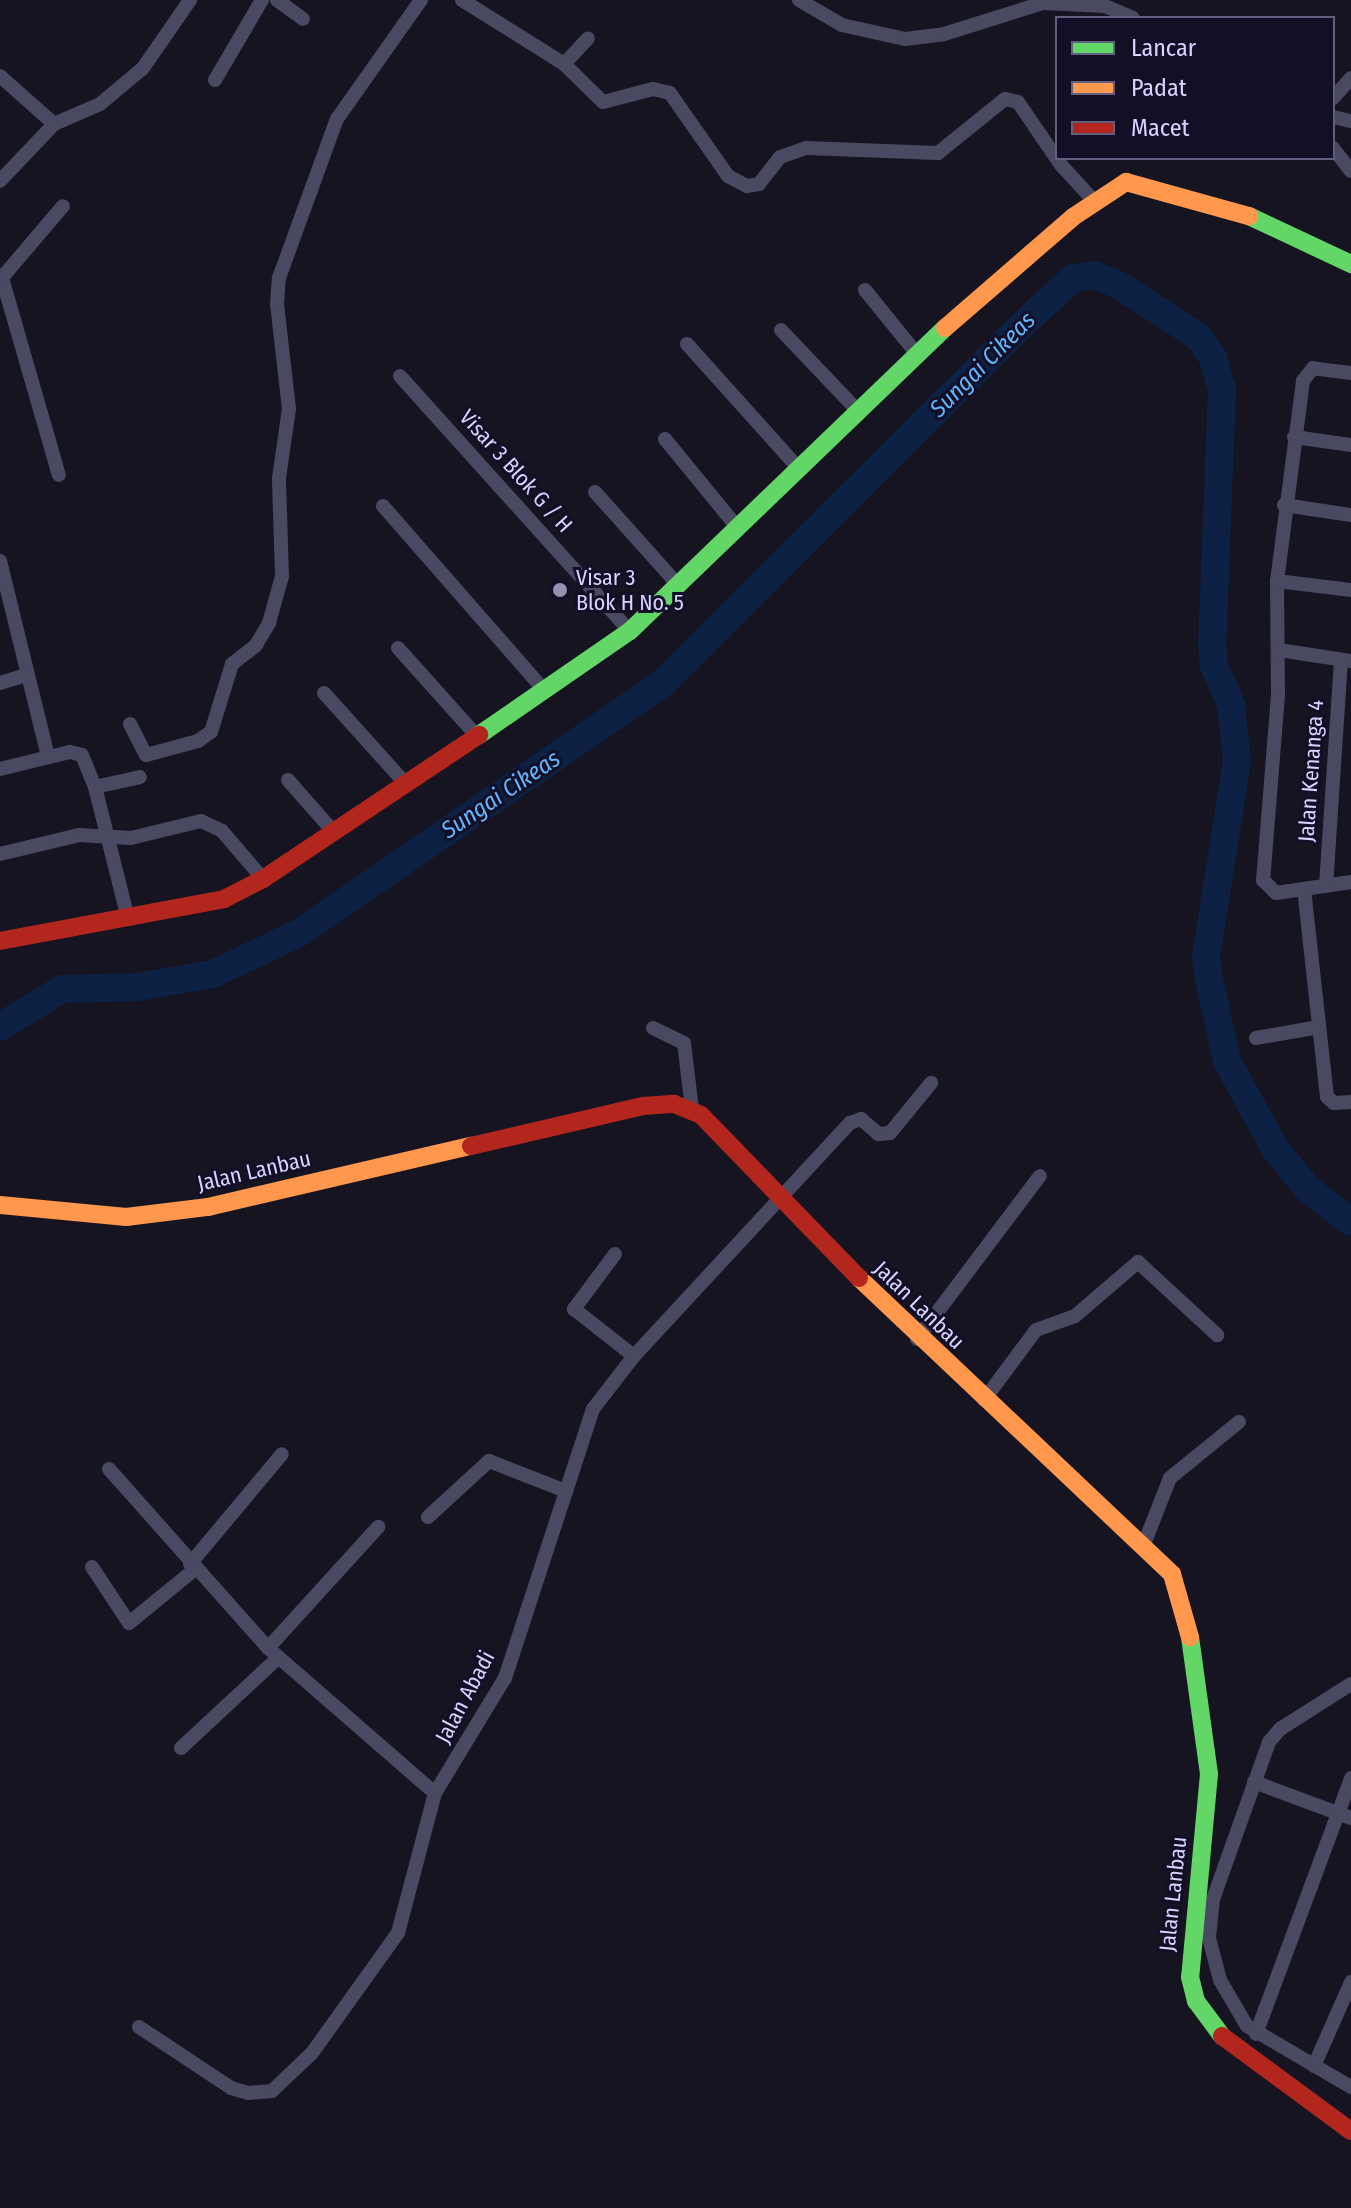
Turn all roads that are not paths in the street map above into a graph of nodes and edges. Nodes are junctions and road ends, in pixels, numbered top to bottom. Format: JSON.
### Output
{"nodes":[{"id":1,"x":190,"y":0,"type":"edge"},
{"id":2,"x":262,"y":0,"type":"edge"},
{"id":3,"x":277,"y":0,"type":"edge"},
{"id":4,"x":421,"y":0,"type":"edge"},
{"id":5,"x":462,"y":0,"type":"edge"},
{"id":6,"x":799,"y":0,"type":"edge"},
{"id":7,"x":1086,"y":2,"type":"edge"},
{"id":8,"x":1127,"y":16,"type":"edge"},
{"id":9,"x":303,"y":19,"type":"dead end"},
{"id":10,"x":588,"y":38,"type":"dead end"},
{"id":11,"x":564,"y":64,"type":"junction"},
{"id":12,"x":1351,"y":78,"type":"edge"},
{"id":13,"x":1,"y":80,"type":"edge"},
{"id":14,"x":215,"y":80,"type":"dead end"},
{"id":15,"x":1335,"y":96,"type":"edge"},
{"id":16,"x":54,"y":124,"type":"junction"},
{"id":17,"x":1335,"y":151,"type":"edge"},
{"id":18,"x":1055,"y":156,"type":"edge"},
{"id":19,"x":1058,"y":160,"type":"edge"},
{"id":20,"x":1351,"y":171,"type":"edge"},
{"id":21,"x":0,"y":181,"type":"edge"},
{"id":22,"x":1096,"y":203,"type":"junction"},
{"id":23,"x":63,"y":206,"type":"dead end"},
{"id":24,"x":1351,"y":264,"type":"edge"},
{"id":25,"x":1,"y":279,"type":"edge"},
{"id":26,"x":865,"y":290,"type":"dead end"},
{"id":27,"x":781,"y":330,"type":"dead end"},
{"id":28,"x":687,"y":344,"type":"dead end"},
{"id":29,"x":916,"y":353,"type":"junction"},
{"id":30,"x":1351,"y":373,"type":"edge"},
{"id":31,"x":400,"y":376,"type":"dead end"},
{"id":32,"x":857,"y":410,"type":"junction"},
{"id":33,"x":1294,"y":437,"type":"junction"},
{"id":34,"x":665,"y":439,"type":"dead end"},
{"id":35,"x":1351,"y":445,"type":"edge"},
{"id":36,"x":799,"y":469,"type":"junction"},
{"id":37,"x":59,"y":475,"type":"dead end"},
{"id":38,"x":595,"y":492,"type":"dead end"},
{"id":39,"x":1284,"y":505,"type":"junction"},
{"id":40,"x":383,"y":506,"type":"dead end"},
{"id":41,"x":1351,"y":515,"type":"edge"},
{"id":42,"x":737,"y":527,"type":"junction"},
{"id":43,"x":0,"y":561,"type":"edge"},
{"id":44,"x":1277,"y":581,"type":"junction"},
{"id":45,"x":679,"y":586,"type":"junction"},
{"id":46,"x":1351,"y":590,"type":"edge"},
{"id":47,"x":4,"y":597,"type":"edge"},
{"id":48,"x":630,"y":631,"type":"junction"},
{"id":49,"x":398,"y":648,"type":"dead end"},
{"id":50,"x":1279,"y":650,"type":"junction"},
{"id":51,"x":1346,"y":660,"type":"edge"},
{"id":52,"x":27,"y":675,"type":"junction"},
{"id":53,"x":0,"y":683,"type":"edge"},
{"id":54,"x":545,"y":691,"type":"junction"},
{"id":55,"x":324,"y":693,"type":"dead end"},
{"id":56,"x":130,"y":724,"type":"dead end"},
{"id":57,"x":477,"y":736,"type":"junction"},
{"id":58,"x":48,"y":757,"type":"junction"},
{"id":59,"x":0,"y":769,"type":"edge"},
{"id":60,"x":140,"y":777,"type":"dead end"},
{"id":61,"x":288,"y":780,"type":"dead end"},
{"id":62,"x":406,"y":784,"type":"junction"},
{"id":63,"x":95,"y":787,"type":"junction"},
{"id":64,"x":333,"y":831,"type":"junction"},
{"id":65,"x":106,"y":836,"type":"junction"},
{"id":66,"x":0,"y":854,"type":"edge"},
{"id":67,"x":263,"y":879,"type":"junction"},
{"id":68,"x":1351,"y":882,"type":"edge"},
{"id":69,"x":1326,"y":886,"type":"junction"},
{"id":70,"x":1304,"y":889,"type":"junction"},
{"id":71,"x":128,"y":918,"type":"junction"},
{"id":72,"x":0,"y":941,"type":"edge"},
{"id":73,"x":1319,"y":1027,"type":"junction"},
{"id":74,"x":653,"y":1028,"type":"dead end"},
{"id":75,"x":1256,"y":1038,"type":"dead end"},
{"id":76,"x":931,"y":1083,"type":"dead end"},
{"id":77,"x":1351,"y":1102,"type":"edge"},
{"id":78,"x":692,"y":1109,"type":"junction"},
{"id":79,"x":1040,"y":1176,"type":"dead end"},
{"id":80,"x":780,"y":1202,"type":"junction"},
{"id":81,"x":0,"y":1205,"type":"edge"},
{"id":82,"x":615,"y":1254,"type":"dead end"},
{"id":83,"x":1217,"y":1335,"type":"dead end"},
{"id":84,"x":917,"y":1339,"type":"junction"},
{"id":85,"x":634,"y":1356,"type":"junction"},
{"id":86,"x":984,"y":1400,"type":"junction"},
{"id":87,"x":1239,"y":1422,"type":"dead end"},
{"id":88,"x":282,"y":1454,"type":"dead end"},
{"id":89,"x":109,"y":1469,"type":"dead end"},
{"id":90,"x":566,"y":1491,"type":"junction"},
{"id":91,"x":428,"y":1517,"type":"dead end"},
{"id":92,"x":378,"y":1527,"type":"dead end"},
{"id":93,"x":1144,"y":1544,"type":"junction"},
{"id":94,"x":92,"y":1567,"type":"dead end"},
{"id":95,"x":192,"y":1567,"type":"junction"},
{"id":96,"x":273,"y":1653,"type":"junction"},
{"id":97,"x":1351,"y":1684,"type":"edge"},
{"id":98,"x":181,"y":1748,"type":"dead end"},
{"id":99,"x":1351,"y":1778,"type":"edge"},
{"id":100,"x":1254,"y":1782,"type":"junction"},
{"id":101,"x":435,"y":1793,"type":"junction"},
{"id":102,"x":1345,"y":1816,"type":"edge"},
{"id":103,"x":1351,"y":1982,"type":"edge"},
{"id":104,"x":139,"y":2027,"type":"dead end"},
{"id":105,"x":1256,"y":2034,"type":"junction"},
{"id":106,"x":1314,"y":2066,"type":"junction"},
{"id":107,"x":1351,"y":2087,"type":"edge"},
{"id":108,"x":1351,"y":2131,"type":"edge"}],
"edges":[{"from":1,"to":16,"type":"street"},
{"from":2,"to":14,"type":"street"},
{"from":3,"to":9,"type":"street"},
{"from":4,"to":56,"type":"street"},
{"from":5,"to":11,"type":"street"},
{"from":6,"to":7,"type":"street"},
{"from":7,"to":8,"type":"street"},
{"from":10,"to":11,"type":"street"},
{"from":11,"to":18,"type":"street"},
{"from":12,"to":15,"type":"street"},
{"from":13,"to":16,"type":"street"},
{"from":16,"to":21,"type":"street"},
{"from":17,"to":20,"type":"street"},
{"from":19,"to":22,"type":"street"},
{"from":22,"to":24,"type":"street"},
{"from":22,"to":29,"type":"street"},
{"from":23,"to":25,"type":"street"},
{"from":25,"to":37,"type":"street"},
{"from":26,"to":29,"type":"street"},
{"from":27,"to":32,"type":"street"},
{"from":28,"to":36,"type":"street"},
{"from":29,"to":32,"type":"street"},
{"from":30,"to":33,"type":"street"},
{"from":31,"to":48,"type":"street","name":"Visar 3 Blok G / H"},
{"from":32,"to":36,"type":"street"},
{"from":33,"to":35,"type":"street"},
{"from":33,"to":39,"type":"street"},
{"from":34,"to":42,"type":"street"},
{"from":36,"to":42,"type":"street"},
{"from":38,"to":45,"type":"street"},
{"from":39,"to":41,"type":"street"},
{"from":39,"to":44,"type":"street"},
{"from":40,"to":54,"type":"street"},
{"from":42,"to":45,"type":"street"},
{"from":43,"to":47,"type":"street"},
{"from":44,"to":46,"type":"street"},
{"from":44,"to":50,"type":"street"},
{"from":45,"to":48,"type":"street"},
{"from":47,"to":52,"type":"street"},
{"from":48,"to":54,"type":"street"},
{"from":49,"to":57,"type":"street"},
{"from":50,"to":51,"type":"street"},
{"from":50,"to":70,"type":"street"},
{"from":51,"to":69,"type":"street","name":"Jalan Kenanga 4"},
{"from":52,"to":53,"type":"street"},
{"from":52,"to":58,"type":"street"},
{"from":54,"to":57,"type":"street"},
{"from":55,"to":62,"type":"street"},
{"from":57,"to":62,"type":"street"},
{"from":58,"to":59,"type":"street"},
{"from":58,"to":63,"type":"street"},
{"from":60,"to":63,"type":"street"},
{"from":61,"to":64,"type":"street"},
{"from":62,"to":64,"type":"street"},
{"from":63,"to":65,"type":"street"},
{"from":64,"to":67,"type":"street"},
{"from":65,"to":66,"type":"street"},
{"from":65,"to":67,"type":"street"},
{"from":65,"to":71,"type":"street"},
{"from":67,"to":71,"type":"street"},
{"from":68,"to":69,"type":"street"},
{"from":69,"to":70,"type":"street"},
{"from":70,"to":73,"type":"street"},
{"from":71,"to":72,"type":"street"},
{"from":73,"to":75,"type":"street"},
{"from":73,"to":77,"type":"street"},
{"from":74,"to":78,"type":"street"},
{"from":76,"to":80,"type":"street","name":"Jalan Abadi"},
{"from":78,"to":80,"type":"street","name":"Jalan Lanbau"},
{"from":78,"to":81,"type":"street","name":"Jalan Lanbau"},
{"from":79,"to":84,"type":"street"},
{"from":80,"to":84,"type":"street","name":"Jalan Lanbau"},
{"from":80,"to":85,"type":"street","name":"Jalan Abadi"},
{"from":82,"to":85,"type":"street"},
{"from":83,"to":86,"type":"street"},
{"from":84,"to":86,"type":"street","name":"Jalan Lanbau"},
{"from":85,"to":90,"type":"street","name":"Jalan Abadi"},
{"from":86,"to":93,"type":"street","name":"Jalan Lanbau"},
{"from":87,"to":93,"type":"street"},
{"from":88,"to":95,"type":"street"},
{"from":89,"to":95,"type":"street"},
{"from":90,"to":91,"type":"street"},
{"from":90,"to":101,"type":"street","name":"Jalan Abadi"},
{"from":92,"to":96,"type":"street"},
{"from":93,"to":108,"type":"street","name":"Jalan Lanbau"},
{"from":94,"to":95,"type":"street"},
{"from":95,"to":96,"type":"street"},
{"from":96,"to":98,"type":"street"},
{"from":96,"to":101,"type":"street"},
{"from":97,"to":100,"type":"street"},
{"from":99,"to":102,"type":"street"},
{"from":100,"to":102,"type":"street"},
{"from":100,"to":105,"type":"street"},
{"from":101,"to":104,"type":"street","name":"Jalan Abadi"},
{"from":102,"to":105,"type":"street"},
{"from":103,"to":106,"type":"street"},
{"from":105,"to":106,"type":"street"},
{"from":106,"to":107,"type":"street"}]}
